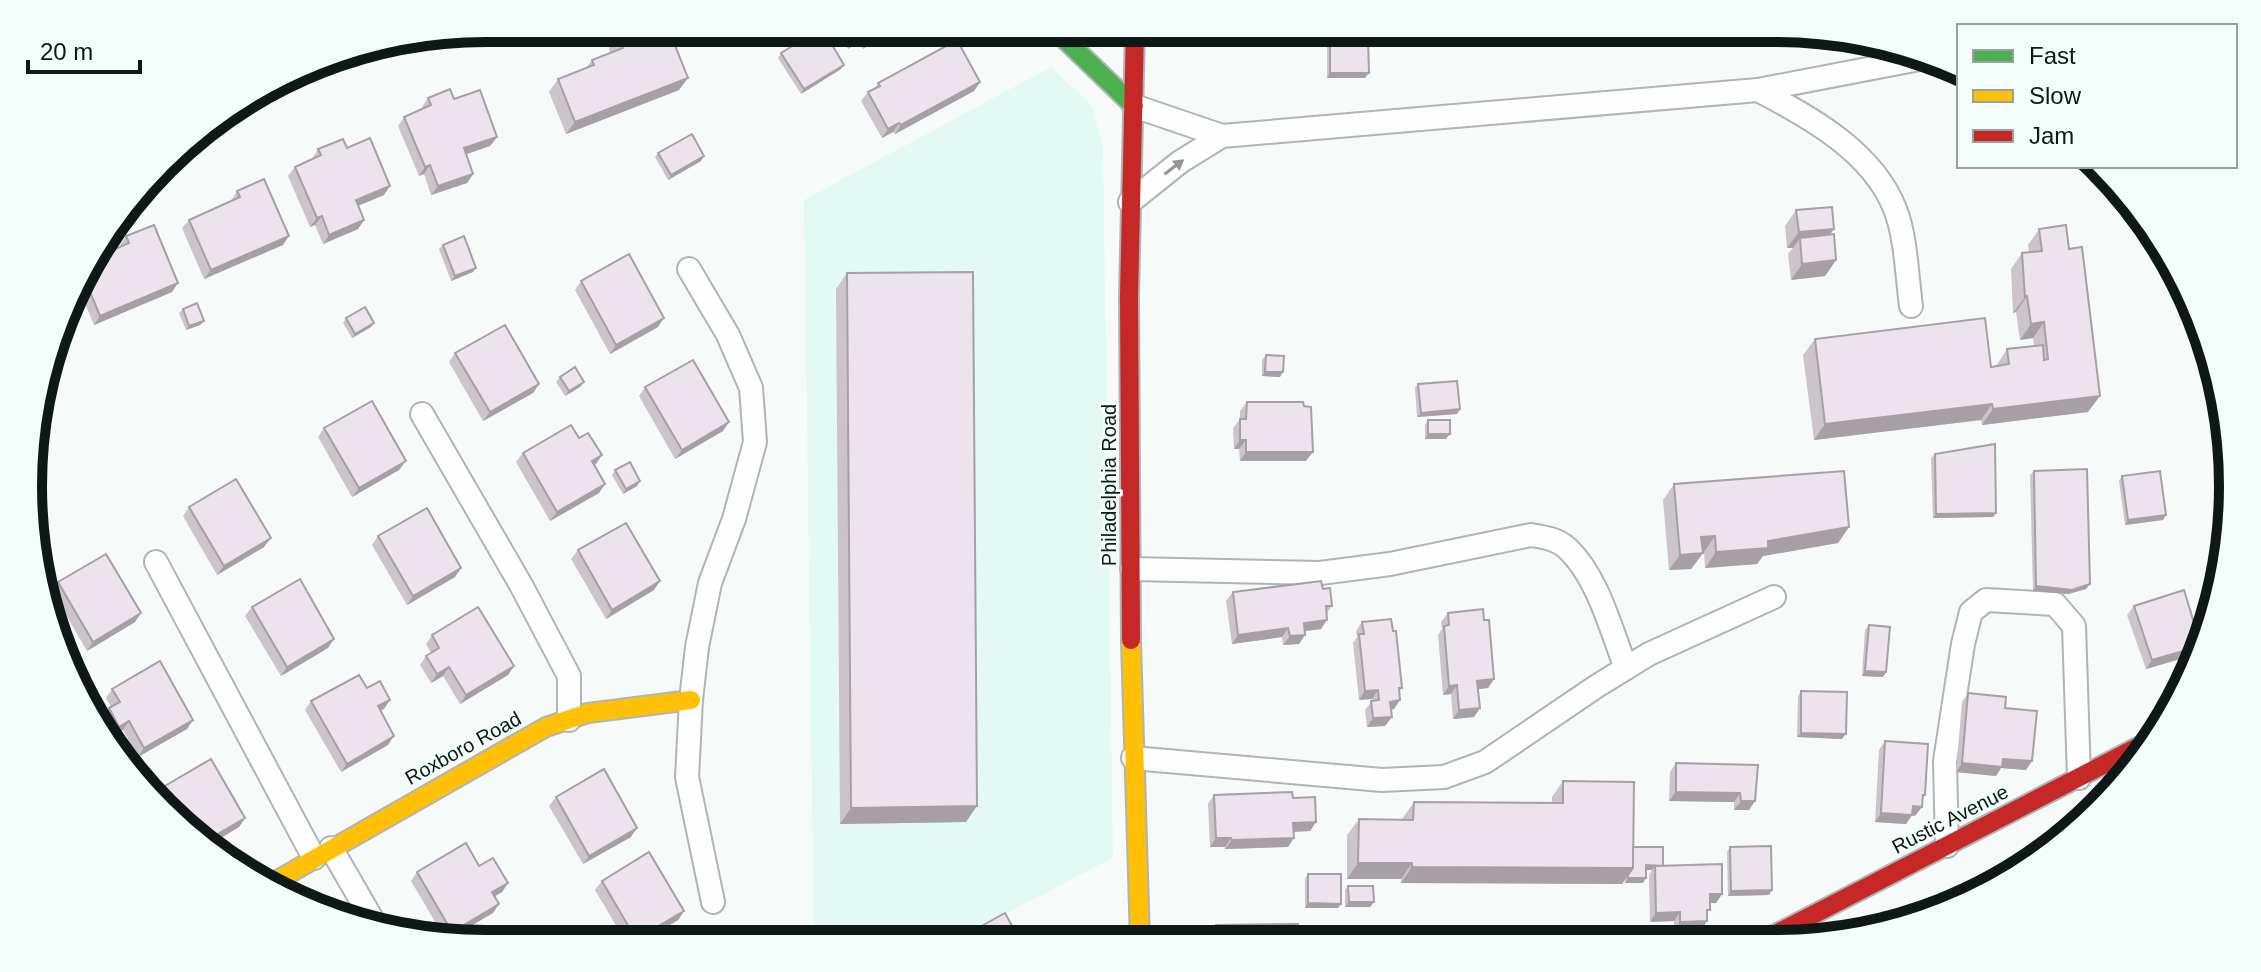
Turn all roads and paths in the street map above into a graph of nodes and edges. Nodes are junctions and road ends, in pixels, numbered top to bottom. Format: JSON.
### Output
{"nodes":[{"id":1,"x":1068,"y":42,"type":"edge"},
{"id":2,"x":1135,"y":42,"type":"edge"},
{"id":3,"x":1905,"y":62,"type":"edge"},
{"id":4,"x":1758,"y":90,"type":"junction"},
{"id":5,"x":1134,"y":106,"type":"junction"},
{"id":6,"x":1222,"y":136,"type":"junction"},
{"id":7,"x":1130,"y":202,"type":"junction"},
{"id":8,"x":689,"y":269,"type":"dead end"},
{"id":9,"x":1911,"y":306,"type":"dead end"},
{"id":10,"x":422,"y":414,"type":"dead end"},
{"id":11,"x":156,"y":562,"type":"dead end"},
{"id":12,"x":1132,"y":569,"type":"junction"},
{"id":13,"x":1774,"y":597,"type":"dead end"},
{"id":14,"x":1626,"y":668,"type":"junction"},
{"id":15,"x":691,"y":700,"type":"junction"},
{"id":16,"x":569,"y":720,"type":"junction"},
{"id":17,"x":2131,"y":751,"type":"edge"},
{"id":18,"x":1133,"y":758,"type":"junction"},
{"id":19,"x":2079,"y":778,"type":"junction"},
{"id":20,"x":1947,"y":846,"type":"junction"},
{"id":21,"x":322,"y":853,"type":"junction"},
{"id":22,"x":279,"y":879,"type":"edge"},
{"id":23,"x":713,"y":902,"type":"dead end"},
{"id":24,"x":367,"y":914,"type":"edge"},
{"id":25,"x":1140,"y":930,"type":"edge"},
{"id":26,"x":1784,"y":930,"type":"edge"}],
"edges":[{"from":1,"to":5,"type":"street"},
{"from":2,"to":5,"type":"street","name":"Philadelphia Road"},
{"from":3,"to":4,"type":"lane"},
{"from":4,"to":6,"type":"lane"},
{"from":4,"to":9,"type":"lane"},
{"from":5,"to":6,"type":"lane"},
{"from":5,"to":7,"type":"street","name":"Philadelphia Road"},
{"from":7,"to":6,"type":"lane","one_way":true},
{"from":7,"to":12,"type":"street","name":"Philadelphia Road"},
{"from":8,"to":15,"type":"lane"},
{"from":10,"to":16,"type":"lane"},
{"from":11,"to":21,"type":"lane"},
{"from":12,"to":14,"type":"lane"},
{"from":12,"to":18,"type":"street","name":"Philadelphia Road"},
{"from":13,"to":14,"type":"lane"},
{"from":14,"to":18,"type":"lane"},
{"from":15,"to":16,"type":"street","name":"Roxboro Road"},
{"from":15,"to":23,"type":"lane"},
{"from":16,"to":21,"type":"street","name":"Roxboro Road"},
{"from":17,"to":19,"type":"street","name":"Rustic Avenue"},
{"from":18,"to":25,"type":"street","name":"Philadelphia Road"},
{"from":19,"to":20,"type":"street","name":"Rustic Avenue"},
{"from":19,"to":20,"type":"lane"},
{"from":20,"to":26,"type":"street","name":"Rustic Avenue"},
{"from":21,"to":22,"type":"street","name":"Roxboro Road"},
{"from":21,"to":24,"type":"lane"}]}
